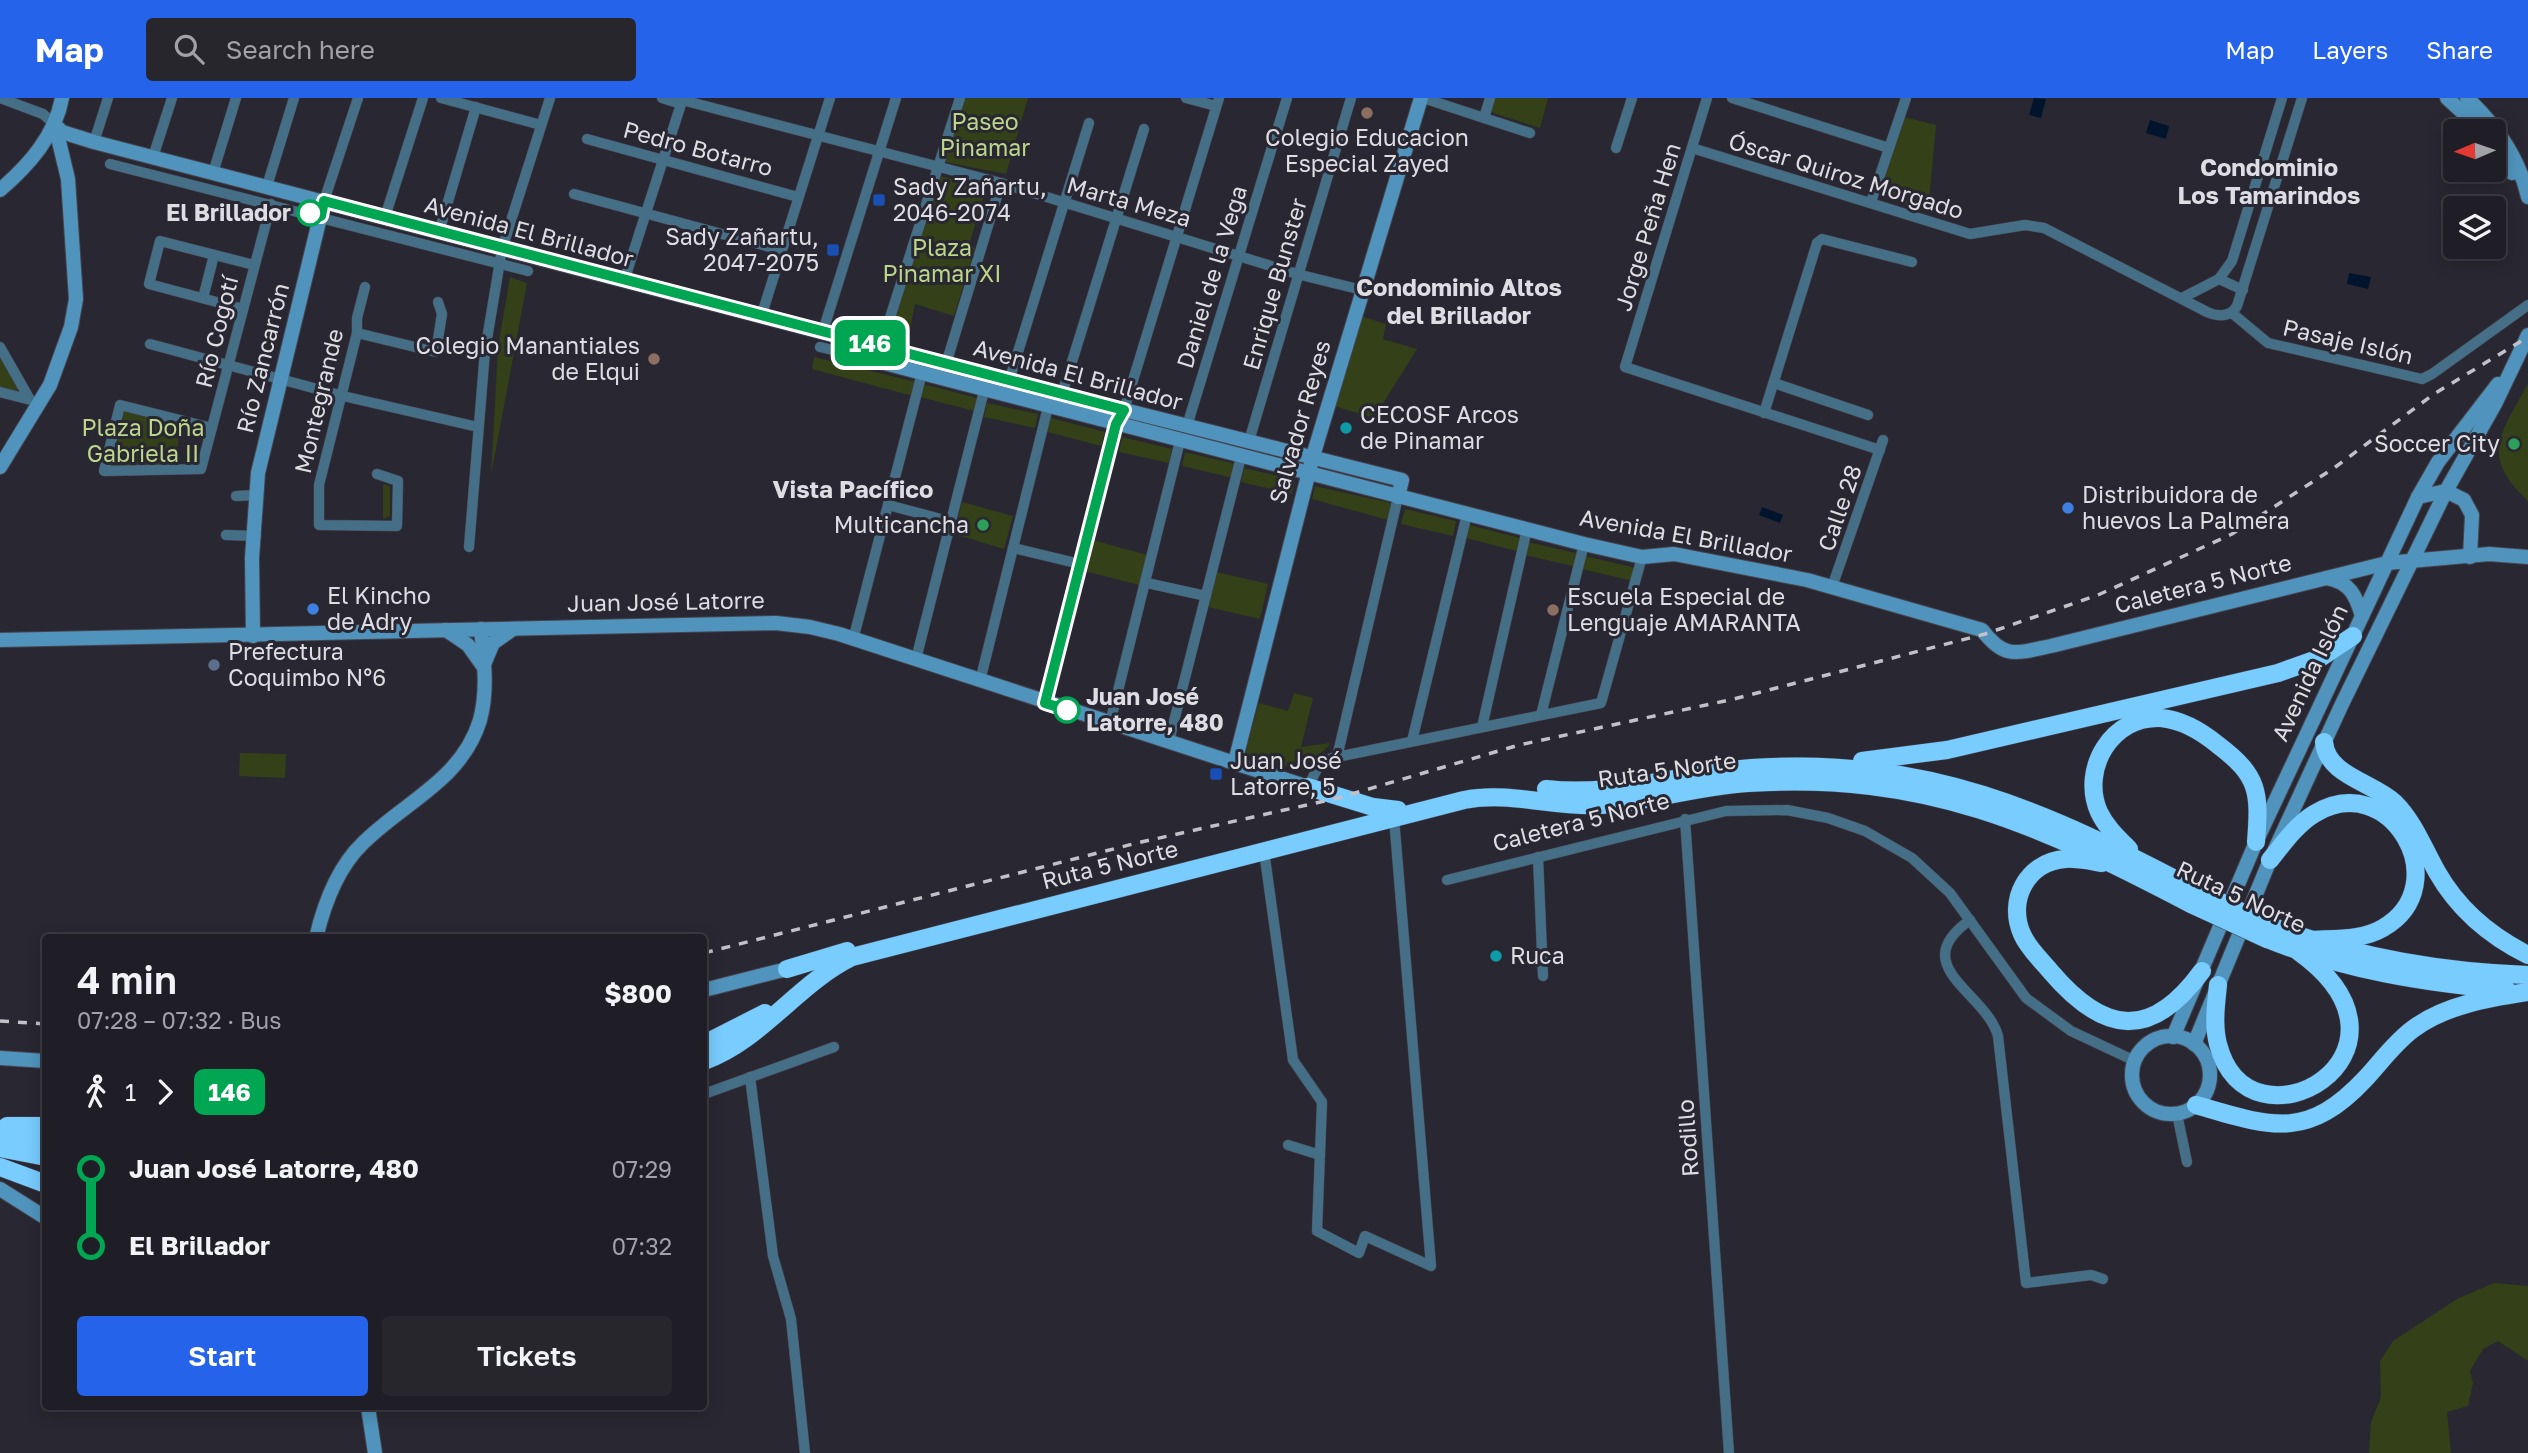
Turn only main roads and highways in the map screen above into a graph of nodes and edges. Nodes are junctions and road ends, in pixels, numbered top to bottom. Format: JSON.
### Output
{"nodes":[{"id":1,"x":2353,"y":636,"type":"road end"},
{"id":2,"x":2324,"y":742,"type":"road end"},
{"id":3,"x":1793,"y":766,"type":"junction"},
{"id":4,"x":1308,"y":787,"type":"road end"},
{"id":5,"x":1338,"y":798,"type":"junction"},
{"id":6,"x":1396,"y":814,"type":"junction"},
{"id":7,"x":1343,"y":823,"type":"junction"},
{"id":8,"x":2256,"y":842,"type":"road end"},
{"id":9,"x":2270,"y":860,"type":"road end"},
{"id":10,"x":2142,"y":861,"type":"junction"},
{"id":11,"x":2122,"y":868,"type":"junction"},
{"id":12,"x":2193,"y":897,"type":"junction"},
{"id":13,"x":2304,"y":946,"type":"junction"},
{"id":14,"x":850,"y":950,"type":"junction"},
{"id":15,"x":2528,"y":955,"type":"edge"},
{"id":16,"x":787,"y":969,"type":"road end"},
{"id":17,"x":2202,"y":971,"type":"road end"},
{"id":18,"x":2528,"y":975,"type":"edge"},
{"id":19,"x":2218,"y":985,"type":"road end"},
{"id":20,"x":2528,"y":991,"type":"edge"},
{"id":21,"x":707,"y":1043,"type":"edge"},
{"id":22,"x":707,"y":1060,"type":"edge"},
{"id":23,"x":2196,"y":1105,"type":"road end"},
{"id":24,"x":0,"y":1126,"type":"edge"},
{"id":25,"x":42,"y":1126,"type":"edge"},
{"id":26,"x":0,"y":1133,"type":"edge"},
{"id":27,"x":42,"y":1141,"type":"edge"},
{"id":28,"x":0,"y":1148,"type":"edge"},
{"id":29,"x":42,"y":1156,"type":"edge"},
{"id":30,"x":0,"y":1167,"type":"edge"},
{"id":31,"x":42,"y":1183,"type":"edge"}],
"edges":[{"from":1,"to":3,"type":"highway"},
{"from":2,"to":15,"type":"highway"},
{"from":3,"to":6,"type":"highway","name":"Ruta 5 Norte"},
{"from":3,"to":10,"type":"highway","name":"Ruta 5 Norte"},
{"from":4,"to":5,"type":"highway"},
{"from":5,"to":6,"type":"highway"},
{"from":5,"to":7,"type":"highway"},
{"from":6,"to":7,"type":"highway","name":"Ruta 5 Norte"},
{"from":6,"to":11,"type":"highway","name":"Ruta 5 Norte"},
{"from":6,"to":22,"type":"highway","name":"Ruta 5 Norte"},
{"from":7,"to":14,"type":"highway","name":"Ruta 5 Norte"},
{"from":8,"to":10,"type":"highway"},
{"from":9,"to":13,"type":"highway"},
{"from":10,"to":12,"type":"highway","name":"Ruta 5 Norte"},
{"from":11,"to":12,"type":"highway","name":"Ruta 5 Norte"},
{"from":11,"to":17,"type":"highway"},
{"from":12,"to":13,"type":"highway","name":"Ruta 5 Norte","bridge":true},
{"from":13,"to":18,"type":"highway","name":"Ruta 5 Norte"},
{"from":13,"to":19,"type":"highway"},
{"from":13,"to":20,"type":"highway","name":"Ruta 5 Norte"},
{"from":14,"to":16,"type":"highway"},
{"from":14,"to":21,"type":"highway","name":"Ruta 5 Norte"},
{"from":20,"to":23,"type":"highway"},
{"from":24,"to":25,"type":"highway"},
{"from":26,"to":27,"type":"highway"},
{"from":28,"to":29,"type":"highway"},
{"from":30,"to":31,"type":"highway"}]}
